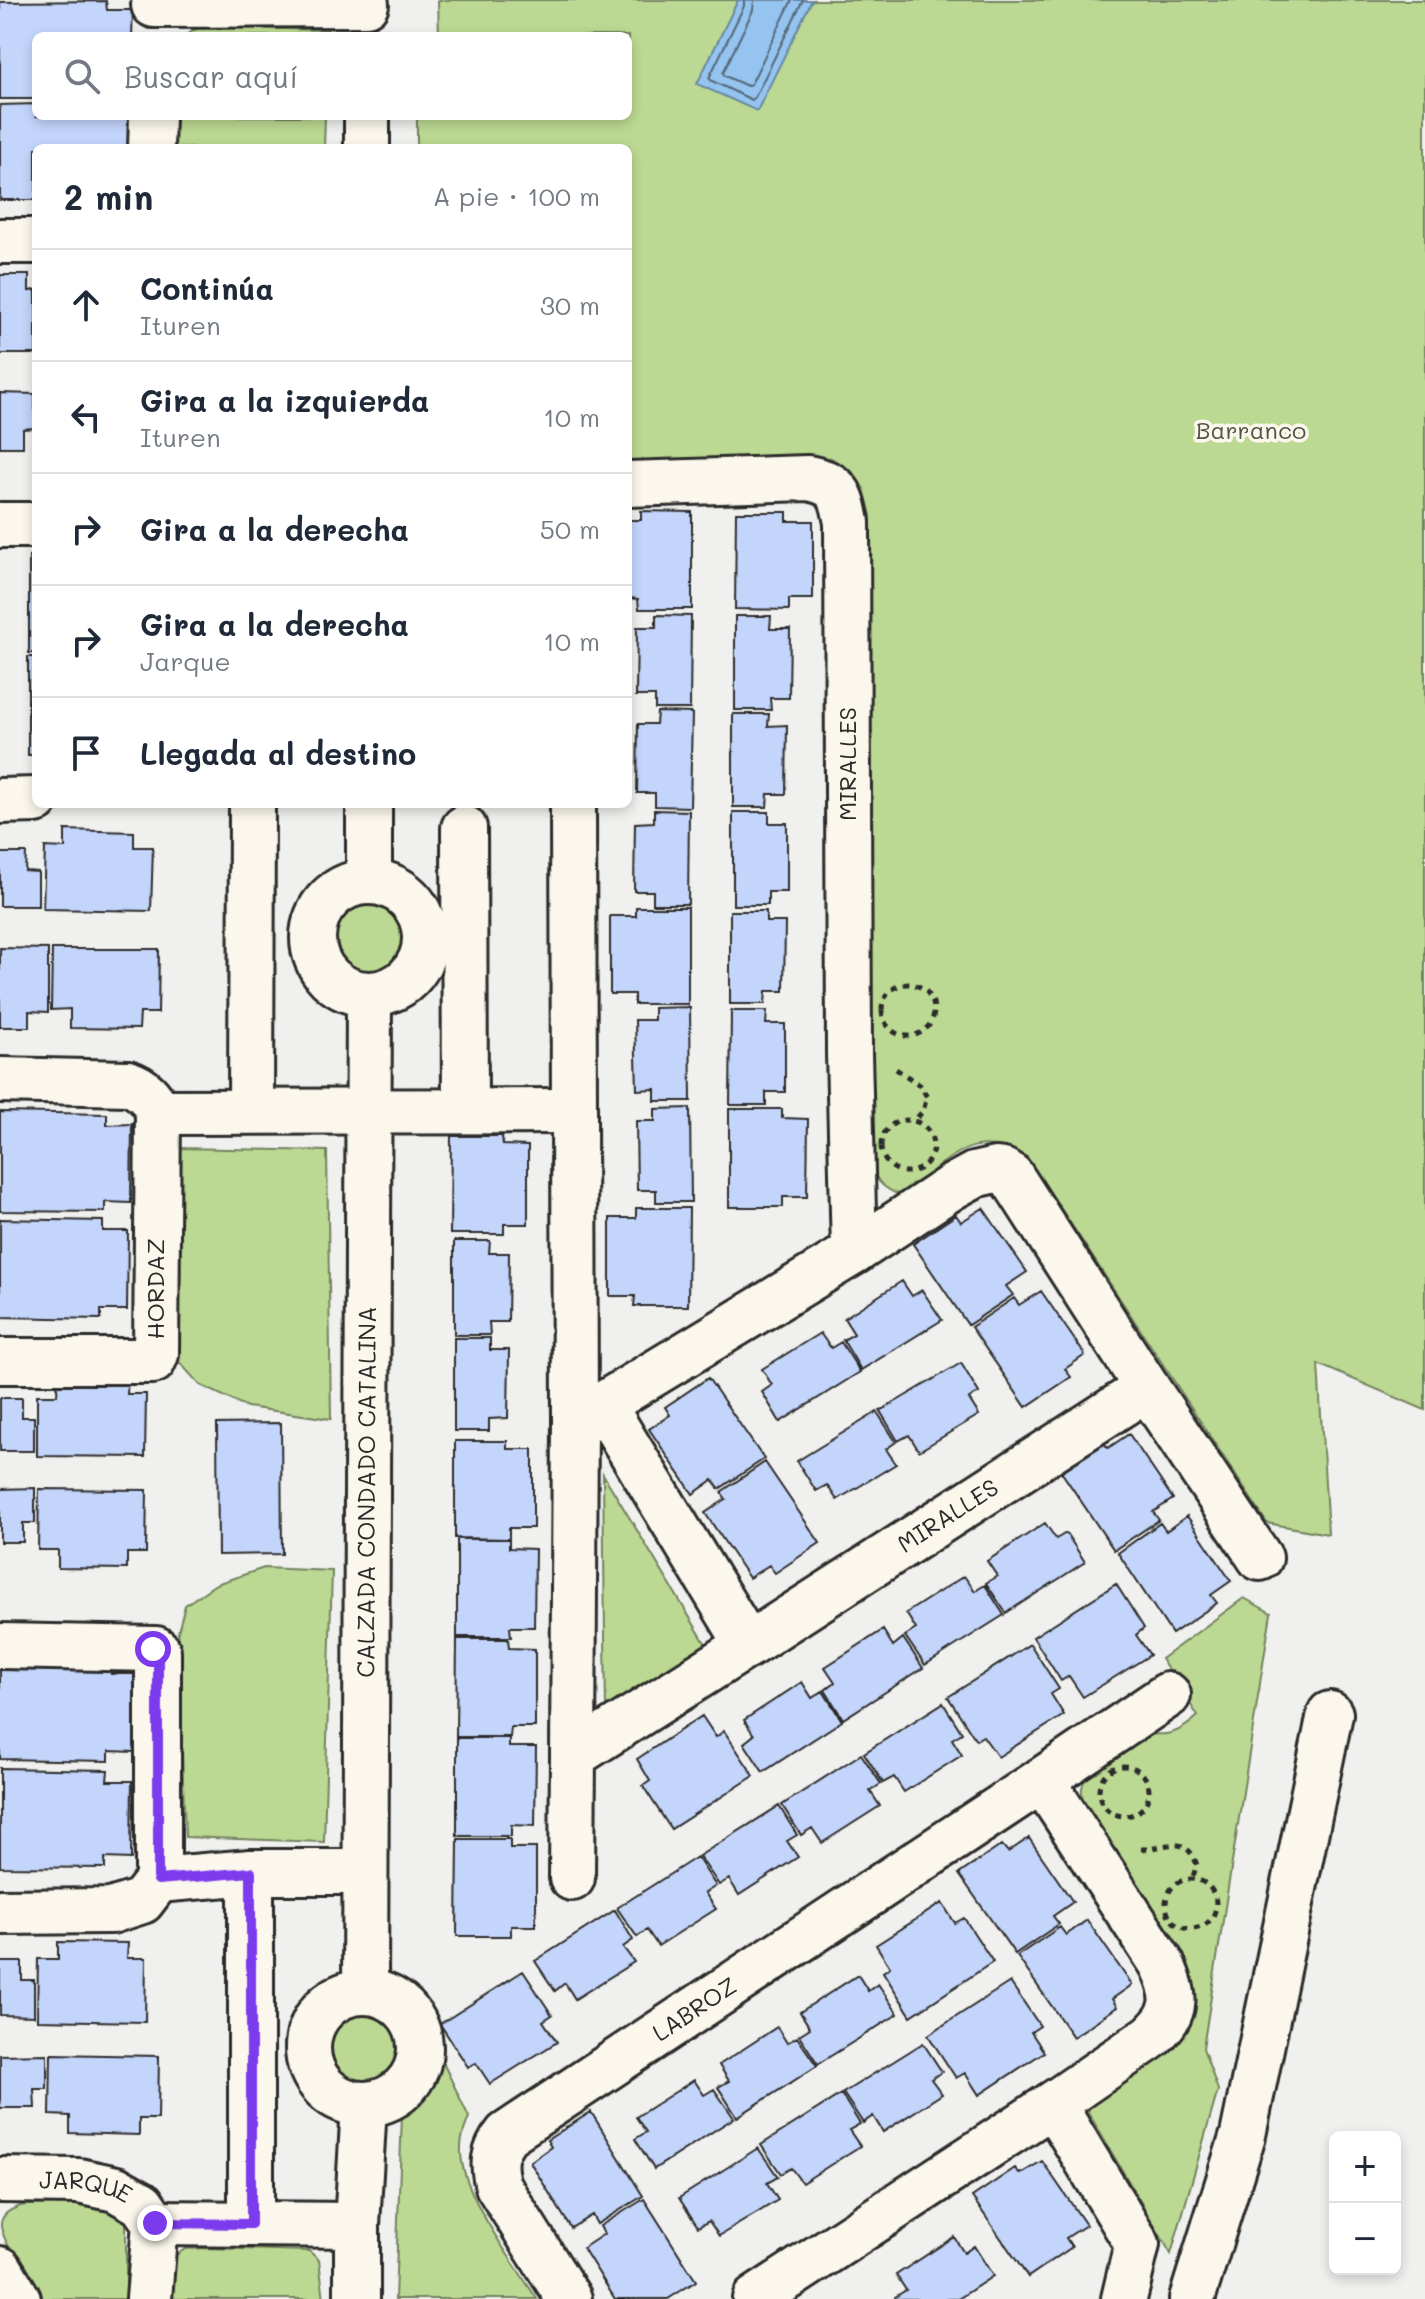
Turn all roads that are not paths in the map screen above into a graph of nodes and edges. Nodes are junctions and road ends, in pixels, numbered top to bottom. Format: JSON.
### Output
{"nodes":[{"id":1,"x":256,"y":3,"type":"edge"},
{"id":2,"x":366,"y":13,"type":"edge"},
{"id":3,"x":154,"y":14,"type":"edge"},
{"id":4,"x":152,"y":120,"type":"edge"},
{"id":5,"x":367,"y":120,"type":"edge"},
{"id":6,"x":151,"y":144,"type":"edge"},
{"id":7,"x":367,"y":144,"type":"edge"},
{"id":8,"x":0,"y":241,"type":"edge"},
{"id":9,"x":32,"y":241,"type":"edge"},
{"id":10,"x":632,"y":484,"type":"edge"},
{"id":11,"x":0,"y":525,"type":"edge"},
{"id":12,"x":32,"y":525,"type":"edge"},
{"id":13,"x":32,"y":800,"type":"edge"},
{"id":14,"x":0,"y":801,"type":"edge"},
{"id":15,"x":252,"y":808,"type":"edge"},
{"id":16,"x":369,"y":808,"type":"edge"},
{"id":17,"x":573,"y":808,"type":"edge"},
{"id":18,"x":464,"y":828,"type":"dead end"},
{"id":19,"x":369,"y":882,"type":"junction"},
{"id":20,"x":369,"y":994,"type":"junction"},
{"id":21,"x":0,"y":1080,"type":"edge"},
{"id":22,"x":251,"y":1111,"type":"junction"},
{"id":23,"x":368,"y":1111,"type":"junction"},
{"id":24,"x":465,"y":1111,"type":"junction"},
{"id":25,"x":574,"y":1111,"type":"junction"},
{"id":26,"x":158,"y":1112,"type":"junction"},
{"id":27,"x":854,"y":1252,"type":"junction"},
{"id":28,"x":0,"y":1361,"type":"edge"},
{"id":29,"x":1147,"y":1388,"type":"junction"},
{"id":30,"x":589,"y":1413,"type":"junction"},
{"id":31,"x":1260,"y":1558,"type":"dead end"},
{"id":32,"x":748,"y":1645,"type":"junction"},
{"id":33,"x":0,"y":1646,"type":"edge"},
{"id":34,"x":1168,"y":1695,"type":"dead end"},
{"id":35,"x":1330,"y":1714,"type":"dead end"},
{"id":36,"x":573,"y":1756,"type":"junction"},
{"id":37,"x":1042,"y":1780,"type":"junction"},
{"id":38,"x":251,"y":1872,"type":"junction"},
{"id":39,"x":365,"y":1872,"type":"junction"},
{"id":40,"x":572,"y":1878,"type":"dead end"},
{"id":41,"x":158,"y":1880,"type":"junction"},
{"id":42,"x":0,"y":1912,"type":"edge"},
{"id":43,"x":365,"y":1992,"type":"junction"},
{"id":44,"x":1053,"y":2104,"type":"junction"},
{"id":45,"x":364,"y":2105,"type":"junction"},
{"id":46,"x":0,"y":2180,"type":"edge"},
{"id":47,"x":155,"y":2223,"type":"junction"},
{"id":48,"x":251,"y":2224,"type":"junction"},
{"id":49,"x":357,"y":2225,"type":"junction"},
{"id":50,"x":0,"y":2269,"type":"edge"},
{"id":51,"x":18,"y":2299,"type":"edge"},
{"id":52,"x":149,"y":2299,"type":"edge"},
{"id":53,"x":357,"y":2299,"type":"edge"},
{"id":54,"x":569,"y":2299,"type":"edge"},
{"id":55,"x":755,"y":2299,"type":"edge"},
{"id":56,"x":1124,"y":2299,"type":"edge"},
{"id":57,"x":1192,"y":2299,"type":"edge"}],
"edges":[{"from":1,"to":2,"type":"street"},
{"from":1,"to":3,"type":"street"},
{"from":4,"to":6,"type":"street"},
{"from":5,"to":7,"type":"street"},
{"from":8,"to":9,"type":"street"},
{"from":10,"to":27,"type":"street","name":"MIRALLES"},
{"from":11,"to":12,"type":"street"},
{"from":13,"to":14,"type":"street"},
{"from":15,"to":22,"type":"street"},
{"from":16,"to":19,"type":"street"},
{"from":17,"to":25,"type":"street"},
{"from":18,"to":24,"type":"street"},
{"from":19,"to":20,"type":"street"},
{"from":19,"to":20,"type":"street"},
{"from":20,"to":23,"type":"street","name":"CALZADA CONDADO CATALINA"},
{"from":21,"to":26,"type":"street"},
{"from":22,"to":23,"type":"street"},
{"from":22,"to":26,"type":"street"},
{"from":23,"to":24,"type":"street"},
{"from":23,"to":39,"type":"street","name":"CALZADA CONDADO CATALINA"},
{"from":24,"to":25,"type":"street"},
{"from":25,"to":30,"type":"street"},
{"from":26,"to":28,"type":"street","name":"HORDAZ"},
{"from":27,"to":29,"type":"street"},
{"from":27,"to":30,"type":"street"},
{"from":29,"to":31,"type":"street"},
{"from":29,"to":32,"type":"street","name":"MIRALLES"},
{"from":30,"to":32,"type":"street"},
{"from":30,"to":36,"type":"street"},
{"from":32,"to":36,"type":"street","name":"MIRALLES"},
{"from":33,"to":41,"type":"street"},
{"from":34,"to":37,"type":"street","name":"LABROZ"},
{"from":35,"to":57,"type":"street"},
{"from":36,"to":40,"type":"street"},
{"from":37,"to":44,"type":"street"},
{"from":37,"to":54,"type":"street","name":"LABROZ"},
{"from":38,"to":39,"type":"street"},
{"from":38,"to":41,"type":"street"},
{"from":38,"to":48,"type":"street"},
{"from":39,"to":43,"type":"street","name":"CALZADA CONDADO CATALINA"},
{"from":41,"to":42,"type":"street"},
{"from":43,"to":45,"type":"street"},
{"from":43,"to":45,"type":"street"},
{"from":44,"to":55,"type":"street"},
{"from":44,"to":56,"type":"street"},
{"from":45,"to":49,"type":"street"},
{"from":46,"to":47,"type":"street","name":"JARQUE"},
{"from":47,"to":48,"type":"street","name":"JARQUE"},
{"from":47,"to":52,"type":"street","name":"JARQUE"},
{"from":48,"to":49,"type":"street","name":"JARQUE"},
{"from":49,"to":53,"type":"street"},
{"from":50,"to":51,"type":"street"}]}
